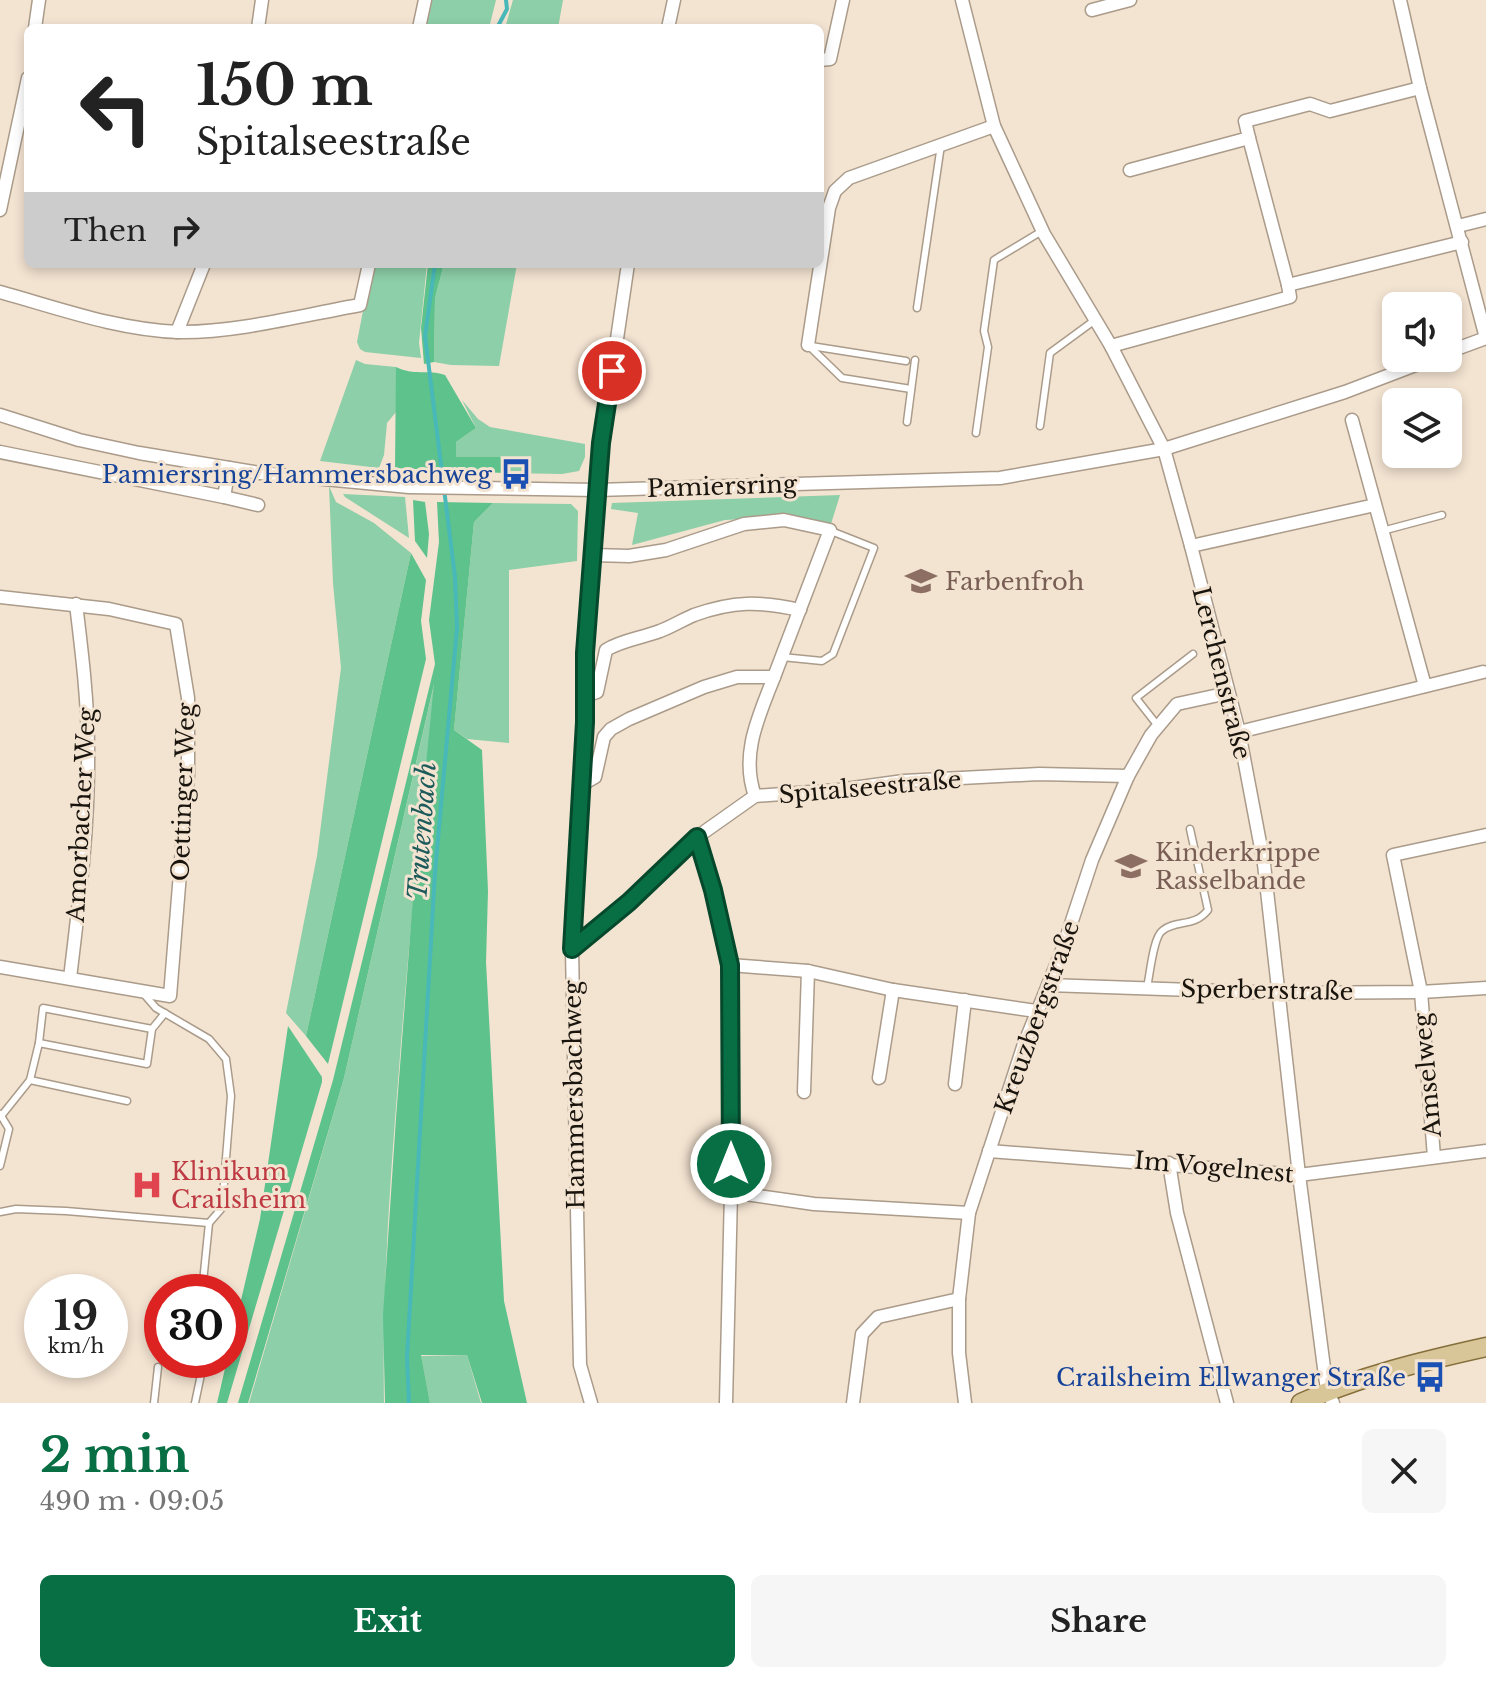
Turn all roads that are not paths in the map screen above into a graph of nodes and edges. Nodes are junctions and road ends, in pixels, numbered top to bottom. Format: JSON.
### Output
{"nodes":[{"id":1,"x":39,"y":0,"type":"edge"},
{"id":2,"x":262,"y":0,"type":"edge"},
{"id":3,"x":425,"y":0,"type":"edge"},
{"id":4,"x":674,"y":0,"type":"edge"},
{"id":5,"x":843,"y":0,"type":"edge"},
{"id":6,"x":962,"y":0,"type":"edge"},
{"id":7,"x":1130,"y":0,"type":"edge"},
{"id":8,"x":1400,"y":0,"type":"edge"},
{"id":9,"x":1092,"y":10,"type":"dead end"},
{"id":10,"x":36,"y":24,"type":"edge"},
{"id":11,"x":259,"y":24,"type":"edge"},
{"id":12,"x":420,"y":24,"type":"edge"},
{"id":13,"x":669,"y":24,"type":"edge"},
{"id":14,"x":824,"y":60,"type":"edge"},
{"id":15,"x":1420,"y":88,"type":"junction"},
{"id":16,"x":24,"y":97,"type":"edge"},
{"id":17,"x":994,"y":126,"type":"junction"},
{"id":18,"x":1249,"y":138,"type":"junction"},
{"id":19,"x":941,"y":145,"type":"junction"},
{"id":20,"x":1130,"y":170,"type":"dead end"},
{"id":21,"x":0,"y":210,"type":"edge"},
{"id":22,"x":1486,"y":219,"type":"edge"},
{"id":23,"x":1458,"y":226,"type":"junction"},
{"id":24,"x":1042,"y":231,"type":"junction"},
{"id":25,"x":824,"y":241,"type":"edge"},
{"id":26,"x":1462,"y":242,"type":"junction"},
{"id":27,"x":202,"y":268,"type":"edge"},
{"id":28,"x":368,"y":268,"type":"edge"},
{"id":29,"x":627,"y":268,"type":"edge"},
{"id":30,"x":820,"y":268,"type":"edge"},
{"id":31,"x":1288,"y":285,"type":"junction"},
{"id":32,"x":0,"y":292,"type":"edge"},
{"id":33,"x":917,"y":308,"type":"dead end"},
{"id":34,"x":1095,"y":320,"type":"junction"},
{"id":35,"x":177,"y":332,"type":"junction"},
{"id":36,"x":1486,"y":338,"type":"edge"},
{"id":37,"x":808,"y":345,"type":"junction"},
{"id":38,"x":1111,"y":346,"type":"junction"},
{"id":39,"x":1462,"y":347,"type":"edge"},
{"id":40,"x":915,"y":360,"type":"dead end"},
{"id":41,"x":906,"y":361,"type":"dead end"},
{"id":42,"x":1397,"y":372,"type":"edge"},
{"id":43,"x":911,"y":389,"type":"junction"},
{"id":44,"x":0,"y":415,"type":"edge"},
{"id":45,"x":1352,"y":420,"type":"dead end"},
{"id":46,"x":907,"y":422,"type":"dead end"},
{"id":47,"x":1040,"y":426,"type":"dead end"},
{"id":48,"x":976,"y":433,"type":"dead end"},
{"id":49,"x":1164,"y":449,"type":"junction"},
{"id":50,"x":0,"y":452,"type":"edge"},
{"id":51,"x":229,"y":468,"type":"junction"},
{"id":52,"x":597,"y":490,"type":"junction"},
{"id":53,"x":224,"y":497,"type":"junction"},
{"id":54,"x":258,"y":505,"type":"dead end"},
{"id":55,"x":1375,"y":505,"type":"junction"},
{"id":56,"x":1442,"y":515,"type":"dead end"},
{"id":57,"x":830,"y":530,"type":"junction"},
{"id":58,"x":1382,"y":531,"type":"junction"},
{"id":59,"x":1191,"y":546,"type":"junction"},
{"id":60,"x":593,"y":555,"type":"junction"},
{"id":61,"x":0,"y":597,"type":"edge"},
{"id":62,"x":76,"y":604,"type":"junction"},
{"id":63,"x":800,"y":610,"type":"junction"},
{"id":64,"x":1193,"y":654,"type":"dead end"},
{"id":65,"x":782,"y":657,"type":"junction"},
{"id":66,"x":1483,"y":672,"type":"dead end"},
{"id":67,"x":774,"y":677,"type":"junction"},
{"id":68,"x":1425,"y":686,"type":"junction"},
{"id":69,"x":1228,"y":693,"type":"junction"},
{"id":70,"x":585,"y":696,"type":"junction"},
{"id":71,"x":1158,"y":726,"type":"junction"},
{"id":72,"x":1239,"y":732,"type":"junction"},
{"id":73,"x":1128,"y":776,"type":"junction"},
{"id":74,"x":581,"y":785,"type":"junction"},
{"id":75,"x":755,"y":796,"type":"junction"},
{"id":76,"x":1190,"y":829,"type":"dead end"},
{"id":77,"x":1486,"y":835,"type":"edge"},
{"id":78,"x":697,"y":837,"type":"junction"},
{"id":79,"x":572,"y":949,"type":"junction"},
{"id":80,"x":730,"y":965,"type":"junction"},
{"id":81,"x":0,"y":967,"type":"edge"},
{"id":82,"x":808,"y":971,"type":"junction"},
{"id":83,"x":70,"y":978,"type":"junction"},
{"id":84,"x":1048,"y":985,"type":"junction"},
{"id":85,"x":1147,"y":987,"type":"junction"},
{"id":86,"x":1486,"y":988,"type":"edge"},
{"id":87,"x":893,"y":990,"type":"junction"},
{"id":88,"x":141,"y":991,"type":"junction"},
{"id":89,"x":1421,"y":992,"type":"junction"},
{"id":90,"x":1279,"y":993,"type":"junction"},
{"id":91,"x":965,"y":1000,"type":"junction"},
{"id":92,"x":1036,"y":1011,"type":"junction"},
{"id":93,"x":165,"y":1013,"type":"junction"},
{"id":94,"x":152,"y":1029,"type":"junction"},
{"id":95,"x":39,"y":1043,"type":"junction"},
{"id":96,"x":879,"y":1078,"type":"dead end"},
{"id":97,"x":30,"y":1080,"type":"junction"},
{"id":98,"x":955,"y":1084,"type":"dead end"},
{"id":99,"x":804,"y":1092,"type":"dead end"},
{"id":100,"x":127,"y":1101,"type":"dead end"},
{"id":101,"x":1,"y":1114,"type":"edge"},
{"id":102,"x":989,"y":1151,"type":"junction"},
{"id":103,"x":1486,"y":1151,"type":"edge"},
{"id":104,"x":1434,"y":1157,"type":"junction"},
{"id":105,"x":1169,"y":1163,"type":"junction"},
{"id":106,"x":0,"y":1166,"type":"edge"},
{"id":107,"x":1299,"y":1175,"type":"junction"},
{"id":108,"x":731,"y":1192,"type":"junction"},
{"id":109,"x":0,"y":1212,"type":"edge"},
{"id":110,"x":969,"y":1213,"type":"junction"},
{"id":111,"x":209,"y":1223,"type":"junction"},
{"id":112,"x":204,"y":1274,"type":"edge"},
{"id":113,"x":959,"y":1299,"type":"junction"},
{"id":114,"x":1486,"y":1347,"type":"edge"},
{"id":115,"x":157,"y":1378,"type":"edge"},
{"id":116,"x":200,"y":1378,"type":"edge"},
{"id":117,"x":1330,"y":1397,"type":"edge"},
{"id":118,"x":154,"y":1403,"type":"edge"},
{"id":119,"x":195,"y":1403,"type":"edge"},
{"id":120,"x":591,"y":1403,"type":"edge"},
{"id":121,"x":726,"y":1403,"type":"edge"},
{"id":122,"x":853,"y":1403,"type":"edge"},
{"id":123,"x":965,"y":1403,"type":"edge"},
{"id":124,"x":1227,"y":1403,"type":"edge"},
{"id":125,"x":1301,"y":1403,"type":"edge"}],
"edges":[{"from":1,"to":10,"type":"street"},
{"from":2,"to":11,"type":"street"},
{"from":3,"to":12,"type":"street"},
{"from":4,"to":13,"type":"street"},
{"from":5,"to":14,"type":"street"},
{"from":6,"to":17,"type":"street","name":"Lerchenstraße"},
{"from":7,"to":9,"type":"street"},
{"from":8,"to":15,"type":"street"},
{"from":15,"to":18,"type":"street"},
{"from":15,"to":23,"type":"street"},
{"from":16,"to":21,"type":"street"},
{"from":17,"to":19,"type":"street"},
{"from":17,"to":24,"type":"street","name":"Lerchenstraße"},
{"from":18,"to":20,"type":"street"},
{"from":18,"to":31,"type":"street"},
{"from":19,"to":25,"type":"street"},
{"from":19,"to":33,"type":"lane"},
{"from":22,"to":23,"type":"street"},
{"from":23,"to":26,"type":"street"},
{"from":24,"to":34,"type":"street","name":"Lerchenstraße"},
{"from":24,"to":48,"type":"lane"},
{"from":26,"to":31,"type":"street"},
{"from":26,"to":36,"type":"street"},
{"from":27,"to":35,"type":"street"},
{"from":28,"to":35,"type":"street"},
{"from":29,"to":52,"type":"street","name":"Hammersbachweg"},
{"from":30,"to":37,"type":"street"},
{"from":31,"to":38,"type":"street"},
{"from":32,"to":35,"type":"street"},
{"from":34,"to":38,"type":"street","name":"Lerchenstraße"},
{"from":34,"to":47,"type":"lane"},
{"from":36,"to":39,"type":"street"},
{"from":37,"to":41,"type":"lane"},
{"from":37,"to":43,"type":"lane"},
{"from":38,"to":49,"type":"street","name":"Lerchenstraße"},
{"from":40,"to":43,"type":"lane"},
{"from":42,"to":49,"type":"street","name":"Pamiersring"},
{"from":43,"to":46,"type":"lane"},
{"from":44,"to":51,"type":"street","name":"Pamiersring"},
{"from":45,"to":55,"type":"street"},
{"from":49,"to":52,"type":"street","name":"Pamiersring"},
{"from":49,"to":59,"type":"street","name":"Lerchenstraße"},
{"from":50,"to":53,"type":"street"},
{"from":51,"to":52,"type":"street","name":"Pamiersring"},
{"from":51,"to":53,"type":"street"},
{"from":52,"to":60,"type":"street","name":"Hammersbachweg"},
{"from":53,"to":54,"type":"street"},
{"from":55,"to":58,"type":"street"},
{"from":55,"to":59,"type":"street"},
{"from":56,"to":58,"type":"lane"},
{"from":57,"to":60,"type":"street"},
{"from":57,"to":63,"type":"street"},
{"from":57,"to":65,"type":"lane"},
{"from":58,"to":68,"type":"street"},
{"from":59,"to":69,"type":"street","name":"Lerchenstraße"},
{"from":60,"to":70,"type":"street","name":"Hammersbachweg"},
{"from":61,"to":62,"type":"street","name":"Oettinger Weg"},
{"from":62,"to":83,"type":"street","name":"Amorbacher Weg"},
{"from":62,"to":88,"type":"street","name":"Oettinger Weg"},
{"from":63,"to":65,"type":"street"},
{"from":63,"to":70,"type":"street"},
{"from":64,"to":71,"type":"lane"},
{"from":65,"to":67,"type":"street"},
{"from":66,"to":68,"type":"street"},
{"from":67,"to":74,"type":"street","name":"Hammersbachweg"},
{"from":67,"to":75,"type":"street"},
{"from":68,"to":72,"type":"street"},
{"from":69,"to":71,"type":"street","name":"Kreuzbergstraße"},
{"from":69,"to":72,"type":"street","name":"Lerchenstraße"},
{"from":70,"to":74,"type":"street","name":"Hammersbachweg"},
{"from":71,"to":73,"type":"street","name":"Kreuzbergstraße"},
{"from":72,"to":90,"type":"street","name":"Lerchenstraße"},
{"from":73,"to":75,"type":"street","name":"Spitalseestraße"},
{"from":73,"to":84,"type":"street","name":"Kreuzbergstraße"},
{"from":74,"to":79,"type":"street","name":"Hammersbachweg"},
{"from":75,"to":78,"type":"street","name":"Spitalseestraße"},
{"from":76,"to":85,"type":"lane"},
{"from":77,"to":89,"type":"street","name":"Amselweg"},
{"from":78,"to":79,"type":"street","name":"Spitalseestraße"},
{"from":78,"to":80,"type":"street"},
{"from":79,"to":120,"type":"street","name":"Hammersbachweg"},
{"from":80,"to":82,"type":"street"},
{"from":80,"to":108,"type":"street"},
{"from":81,"to":83,"type":"street"},
{"from":82,"to":87,"type":"street"},
{"from":82,"to":99,"type":"street"},
{"from":83,"to":88,"type":"street"},
{"from":84,"to":85,"type":"street","name":"Sperberstraße"},
{"from":84,"to":92,"type":"street","name":"Kreuzbergstraße"},
{"from":85,"to":90,"type":"street","name":"Sperberstraße"},
{"from":86,"to":89,"type":"street","name":"Sperberstraße"},
{"from":87,"to":91,"type":"street"},
{"from":87,"to":96,"type":"street"},
{"from":88,"to":93,"type":"lane"},
{"from":89,"to":90,"type":"street","name":"Sperberstraße"},
{"from":89,"to":104,"type":"street","name":"Amselweg"},
{"from":90,"to":107,"type":"street","name":"Lerchenstraße"},
{"from":91,"to":92,"type":"street"},
{"from":91,"to":98,"type":"street"},
{"from":92,"to":102,"type":"street","name":"Kreuzbergstraße"},
{"from":93,"to":94,"type":"lane"},
{"from":93,"to":111,"type":"lane"},
{"from":94,"to":95,"type":"lane"},
{"from":94,"to":95,"type":"lane"},
{"from":95,"to":97,"type":"lane"},
{"from":97,"to":100,"type":"lane"},
{"from":97,"to":101,"type":"lane"},
{"from":101,"to":106,"type":"lane"},
{"from":102,"to":105,"type":"street","name":"Im Vogelnest"},
{"from":102,"to":110,"type":"street","name":"Kreuzbergstraße"},
{"from":103,"to":104,"type":"street","name":"Im Vogelnest"},
{"from":104,"to":107,"type":"street","name":"Im Vogelnest"},
{"from":105,"to":107,"type":"street","name":"Im Vogelnest"},
{"from":105,"to":124,"type":"street"},
{"from":107,"to":117,"type":"street","name":"Lerchenstraße"},
{"from":108,"to":110,"type":"street"},
{"from":108,"to":121,"type":"street"},
{"from":109,"to":111,"type":"lane"},
{"from":110,"to":113,"type":"street","name":"Kreuzbergstraße"},
{"from":111,"to":112,"type":"lane"},
{"from":113,"to":122,"type":"street"},
{"from":113,"to":123,"type":"street","name":"Kreuzbergstraße"},
{"from":114,"to":117,"type":"main road"},
{"from":115,"to":118,"type":"lane"},
{"from":116,"to":119,"type":"lane"},
{"from":117,"to":125,"type":"main road"}]}
